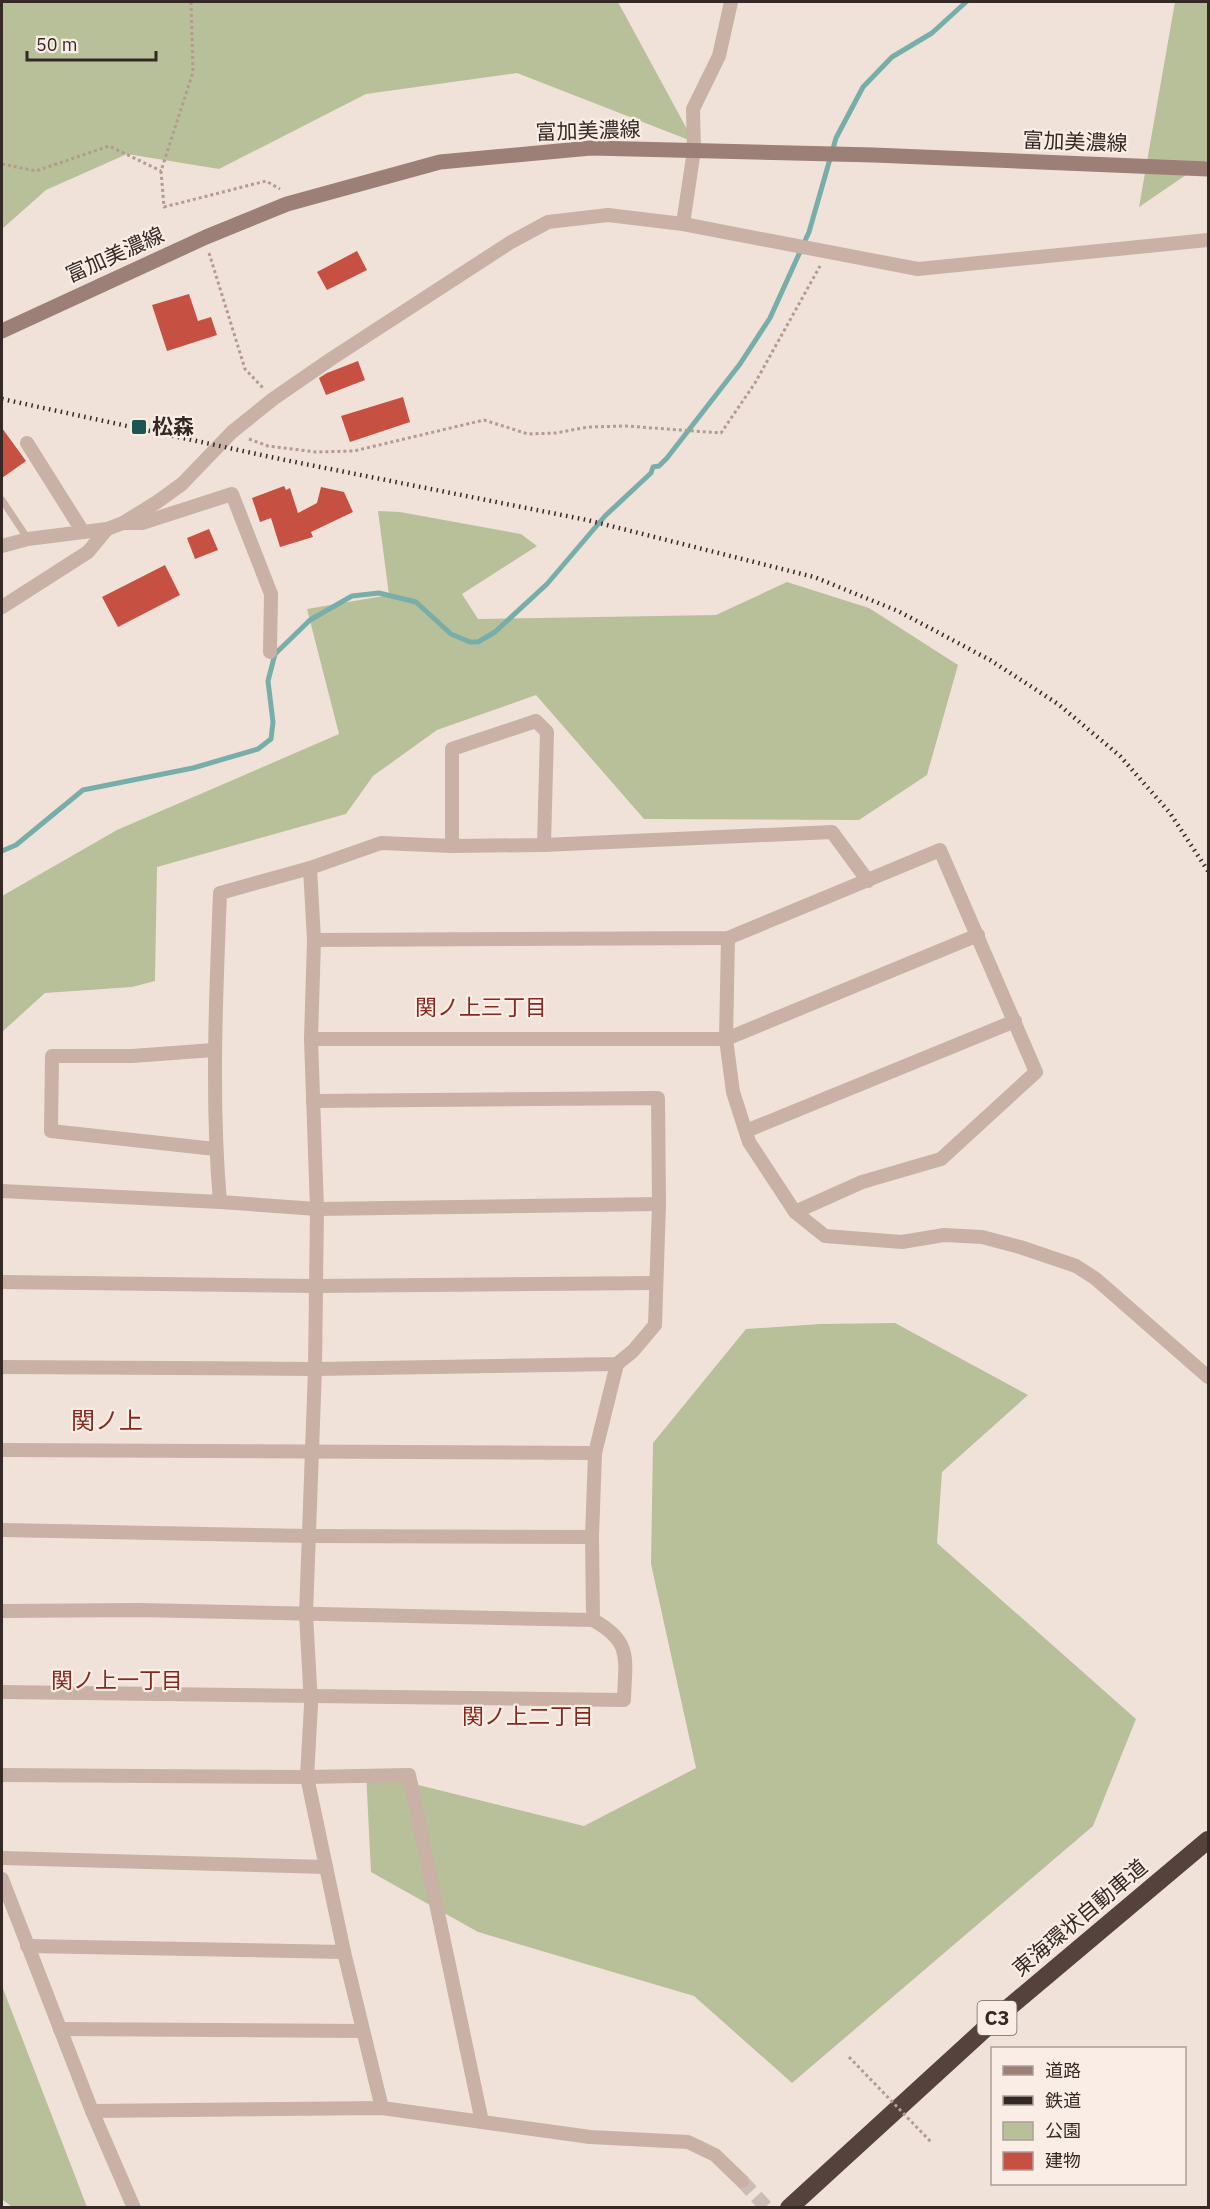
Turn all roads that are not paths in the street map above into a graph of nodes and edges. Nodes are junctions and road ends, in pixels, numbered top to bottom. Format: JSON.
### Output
{"nodes":[{"id":1,"x":731,"y":2,"type":"edge"},
{"id":2,"x":694,"y":150,"type":"junction"},
{"id":3,"x":1209,"y":169,"type":"edge"},
{"id":4,"x":683,"y":224,"type":"junction"},
{"id":5,"x":1209,"y":240,"type":"edge"},
{"id":6,"x":2,"y":331,"type":"edge"},
{"id":7,"x":27,"y":443,"type":"dead end"},
{"id":8,"x":2,"y":500,"type":"edge"},
{"id":9,"x":123,"y":523,"type":"junction"},
{"id":10,"x":107,"y":529,"type":"junction"},
{"id":11,"x":83,"y":532,"type":"junction"},
{"id":12,"x":28,"y":539,"type":"junction"},
{"id":13,"x":2,"y":546,"type":"edge"},
{"id":14,"x":2,"y":607,"type":"edge"},
{"id":15,"x":270,"y":652,"type":"dead end"},
{"id":16,"x":544,"y":845,"type":"junction"},
{"id":17,"x":452,"y":846,"type":"junction"},
{"id":18,"x":310,"y":868,"type":"junction"},
{"id":19,"x":868,"y":881,"type":"junction"},
{"id":20,"x":978,"y":935,"type":"junction"},
{"id":21,"x":728,"y":938,"type":"junction"},
{"id":22,"x":314,"y":940,"type":"junction"},
{"id":23,"x":1015,"y":1021,"type":"junction"},
{"id":24,"x":311,"y":1039,"type":"junction"},
{"id":25,"x":726,"y":1039,"type":"junction"},
{"id":26,"x":214,"y":1050,"type":"junction"},
{"id":27,"x":313,"y":1101,"type":"junction"},
{"id":28,"x":746,"y":1131,"type":"junction"},
{"id":29,"x":215,"y":1149,"type":"junction"},
{"id":30,"x":2,"y":1191,"type":"edge"},
{"id":31,"x":220,"y":1202,"type":"junction"},
{"id":32,"x":659,"y":1204,"type":"junction"},
{"id":33,"x":317,"y":1209,"type":"junction"},
{"id":34,"x":795,"y":1212,"type":"junction"},
{"id":35,"x":2,"y":1282,"type":"edge"},
{"id":36,"x":656,"y":1283,"type":"junction"},
{"id":37,"x":316,"y":1286,"type":"junction"},
{"id":38,"x":617,"y":1364,"type":"junction"},
{"id":39,"x":2,"y":1367,"type":"edge"},
{"id":40,"x":315,"y":1370,"type":"junction"},
{"id":41,"x":1209,"y":1377,"type":"edge"},
{"id":42,"x":2,"y":1450,"type":"edge"},
{"id":43,"x":312,"y":1450,"type":"junction"},
{"id":44,"x":595,"y":1453,"type":"junction"},
{"id":45,"x":2,"y":1530,"type":"edge"},
{"id":46,"x":310,"y":1536,"type":"junction"},
{"id":47,"x":592,"y":1537,"type":"junction"},
{"id":48,"x":2,"y":1611,"type":"edge"},
{"id":49,"x":306,"y":1614,"type":"junction"},
{"id":50,"x":593,"y":1620,"type":"junction"},
{"id":51,"x":2,"y":1692,"type":"edge"},
{"id":52,"x":311,"y":1695,"type":"junction"},
{"id":53,"x":2,"y":1775,"type":"edge"},
{"id":54,"x":307,"y":1777,"type":"junction"},
{"id":55,"x":1209,"y":1840,"type":"edge"},
{"id":56,"x":2,"y":1858,"type":"edge"},
{"id":57,"x":326,"y":1866,"type":"junction"},
{"id":58,"x":2,"y":1879,"type":"edge"},
{"id":59,"x":27,"y":1946,"type":"junction"},
{"id":60,"x":344,"y":1952,"type":"junction"},
{"id":61,"x":60,"y":2028,"type":"junction"},
{"id":62,"x":363,"y":2031,"type":"junction"},
{"id":63,"x":382,"y":2108,"type":"junction"},
{"id":64,"x":92,"y":2111,"type":"junction"},
{"id":65,"x":482,"y":2122,"type":"junction"},
{"id":66,"x":822,"y":2178,"type":"junction"},
{"id":67,"x":742,"y":2181,"type":"tunnel mouth"},
{"id":68,"x":134,"y":2208,"type":"edge"},
{"id":69,"x":789,"y":2208,"type":"edge"},
{"id":70,"x":794,"y":2208,"type":"edge"}],
"edges":[{"from":1,"to":2,"type":"street"},
{"from":2,"to":3,"type":"main road","name":"富加美濃線"},
{"from":2,"to":4,"type":"street"},
{"from":2,"to":6,"type":"main road","name":"富加美濃線"},
{"from":4,"to":5,"type":"street"},
{"from":4,"to":9,"type":"street"},
{"from":7,"to":11,"type":"street"},
{"from":8,"to":12,"type":"lane"},
{"from":9,"to":10,"type":"street"},
{"from":9,"to":15,"type":"street"},
{"from":10,"to":11,"type":"street"},
{"from":10,"to":14,"type":"street"},
{"from":11,"to":12,"type":"street"},
{"from":12,"to":13,"type":"street"},
{"from":16,"to":17,"type":"street"},
{"from":16,"to":17,"type":"street"},
{"from":16,"to":19,"type":"street"},
{"from":17,"to":18,"type":"street"},
{"from":18,"to":22,"type":"street"},
{"from":18,"to":26,"type":"street"},
{"from":19,"to":20,"type":"street"},
{"from":19,"to":21,"type":"street"},
{"from":20,"to":23,"type":"street"},
{"from":20,"to":25,"type":"street"},
{"from":21,"to":22,"type":"street"},
{"from":21,"to":25,"type":"street"},
{"from":22,"to":24,"type":"street"},
{"from":23,"to":28,"type":"street"},
{"from":23,"to":34,"type":"street"},
{"from":24,"to":25,"type":"street"},
{"from":24,"to":27,"type":"street"},
{"from":25,"to":28,"type":"street"},
{"from":26,"to":29,"type":"street"},
{"from":26,"to":29,"type":"street"},
{"from":27,"to":32,"type":"street"},
{"from":27,"to":33,"type":"street"},
{"from":28,"to":34,"type":"street"},
{"from":29,"to":31,"type":"street"},
{"from":30,"to":31,"type":"street"},
{"from":31,"to":33,"type":"street"},
{"from":32,"to":33,"type":"street"},
{"from":32,"to":36,"type":"street"},
{"from":33,"to":37,"type":"street"},
{"from":34,"to":41,"type":"street"},
{"from":35,"to":37,"type":"street"},
{"from":36,"to":37,"type":"street"},
{"from":36,"to":38,"type":"street"},
{"from":37,"to":40,"type":"street"},
{"from":38,"to":40,"type":"street"},
{"from":38,"to":44,"type":"street"},
{"from":39,"to":40,"type":"street"},
{"from":40,"to":43,"type":"street"},
{"from":42,"to":43,"type":"street"},
{"from":43,"to":44,"type":"street"},
{"from":43,"to":46,"type":"street"},
{"from":44,"to":47,"type":"street"},
{"from":45,"to":46,"type":"street"},
{"from":46,"to":47,"type":"street"},
{"from":46,"to":49,"type":"street"},
{"from":47,"to":50,"type":"street"},
{"from":48,"to":49,"type":"street"},
{"from":49,"to":50,"type":"street"},
{"from":49,"to":52,"type":"street"},
{"from":50,"to":52,"type":"street"},
{"from":51,"to":52,"type":"street"},
{"from":52,"to":54,"type":"street"},
{"from":53,"to":54,"type":"street"},
{"from":54,"to":57,"type":"street"},
{"from":54,"to":65,"type":"street"},
{"from":55,"to":66,"type":"highway","name":"東海環状自動車道","number":"C3"},
{"from":56,"to":57,"type":"street"},
{"from":57,"to":60,"type":"street"},
{"from":58,"to":59,"type":"street"},
{"from":59,"to":60,"type":"street"},
{"from":59,"to":61,"type":"street"},
{"from":60,"to":62,"type":"street"},
{"from":61,"to":62,"type":"street"},
{"from":61,"to":64,"type":"street"},
{"from":62,"to":63,"type":"street"},
{"from":63,"to":64,"type":"street"},
{"from":63,"to":65,"type":"street"},
{"from":64,"to":68,"type":"street"},
{"from":65,"to":67,"type":"street"},
{"from":66,"to":69,"type":"highway","name":"東海環状自動車道","number":"C3"},
{"from":66,"to":70,"type":"highway","name":"東海環状自動車道","number":"C3"}]}
